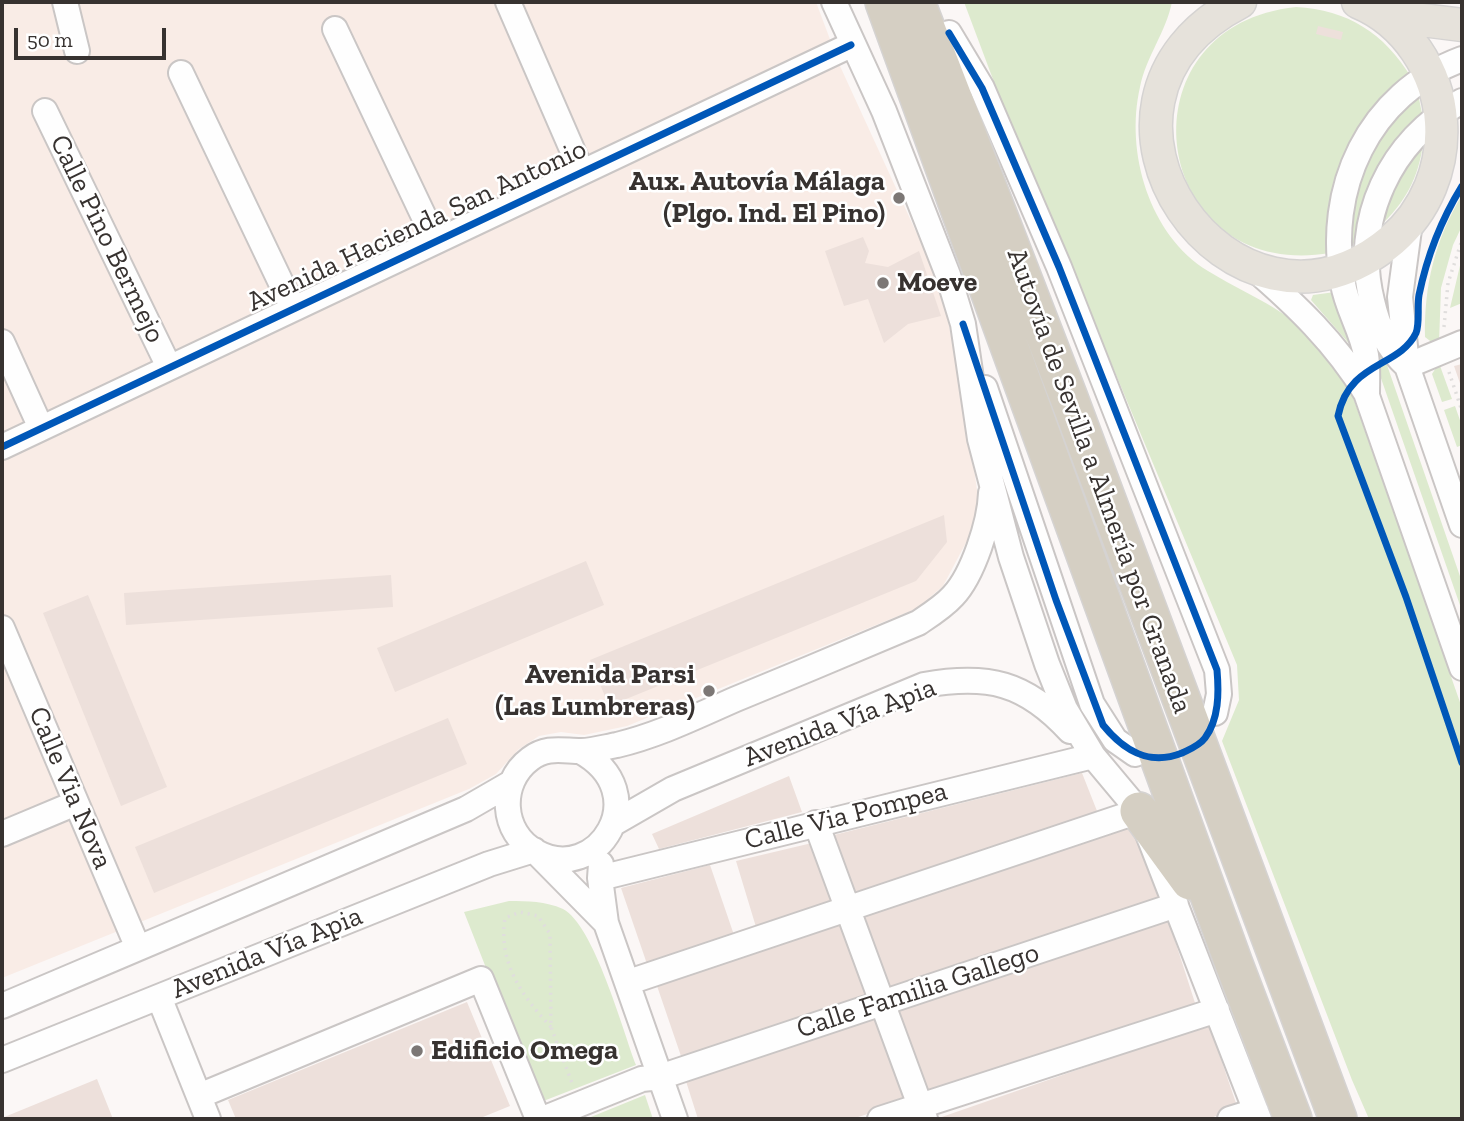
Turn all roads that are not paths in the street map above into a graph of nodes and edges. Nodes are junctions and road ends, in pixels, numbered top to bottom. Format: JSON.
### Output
{"nodes":[{"id":1,"x":65,"y":2,"type":"edge"},
{"id":2,"x":508,"y":2,"type":"edge"},
{"id":3,"x":834,"y":2,"type":"edge"},
{"id":4,"x":884,"y":2,"type":"edge"},
{"id":5,"x":916,"y":2,"type":"edge"},
{"id":6,"x":1198,"y":2,"type":"edge"},
{"id":7,"x":1240,"y":2,"type":"edge"},
{"id":8,"x":1370,"y":8,"type":"edge"},
{"id":9,"x":943,"y":17,"type":"edge"},
{"id":10,"x":1462,"y":25,"type":"edge"},
{"id":11,"x":335,"y":29,"type":"dead end"},
{"id":12,"x":1196,"y":33,"type":"junction"},
{"id":13,"x":852,"y":45,"type":"junction"},
{"id":14,"x":77,"y":51,"type":"dead end"},
{"id":15,"x":1462,"y":59,"type":"edge"},
{"id":16,"x":181,"y":73,"type":"dead end"},
{"id":17,"x":1430,"y":75,"type":"junction"},
{"id":18,"x":1452,"y":107,"type":"edge"},
{"id":19,"x":45,"y":111,"type":"dead end"},
{"id":20,"x":1462,"y":139,"type":"edge"},
{"id":21,"x":1438,"y":164,"type":"junction"},
{"id":22,"x":581,"y":170,"type":"junction"},
{"id":23,"x":990,"y":190,"type":"junction"},
{"id":24,"x":1410,"y":222,"type":"junction"},
{"id":25,"x":435,"y":240,"type":"junction"},
{"id":26,"x":1354,"y":263,"type":"junction"},
{"id":27,"x":1251,"y":266,"type":"junction"},
{"id":28,"x":293,"y":308,"type":"junction"},
{"id":29,"x":963,"y":324,"type":"junction"},
{"id":30,"x":2,"y":342,"type":"edge"},
{"id":31,"x":1462,"y":343,"type":"edge"},
{"id":32,"x":1407,"y":366,"type":"junction"},
{"id":33,"x":169,"y":367,"type":"junction"},
{"id":34,"x":1367,"y":393,"type":"junction"},
{"id":35,"x":41,"y":428,"type":"junction"},
{"id":36,"x":2,"y":447,"type":"edge"},
{"id":37,"x":991,"y":479,"type":"junction"},
{"id":38,"x":1462,"y":525,"type":"edge"},
{"id":39,"x":2,"y":628,"type":"edge"},
{"id":40,"x":9,"y":663,"type":"edge"},
{"id":41,"x":1462,"y":668,"type":"edge"},
{"id":42,"x":1215,"y":713,"type":"dead end"},
{"id":43,"x":580,"y":751,"type":"junction"},
{"id":44,"x":1135,"y":754,"type":"dead end"},
{"id":45,"x":1093,"y":757,"type":"junction"},
{"id":46,"x":511,"y":783,"type":"junction"},
{"id":47,"x":76,"y":803,"type":"junction"},
{"id":48,"x":1139,"y":811,"type":"junction"},
{"id":49,"x":816,"y":823,"type":"junction"},
{"id":50,"x":609,"y":831,"type":"junction"},
{"id":51,"x":2,"y":834,"type":"edge"},
{"id":52,"x":536,"y":851,"type":"junction"},
{"id":53,"x":600,"y":878,"type":"junction"},
{"id":54,"x":1176,"y":905,"type":"junction"},
{"id":55,"x":848,"y":909,"type":"junction"},
{"id":56,"x":1216,"y":916,"type":"junction"},
{"id":57,"x":606,"y":923,"type":"junction"},
{"id":58,"x":1273,"y":946,"type":"junction"},
{"id":59,"x":138,"y":948,"type":"junction"},
{"id":60,"x":629,"y":982,"type":"junction"},
{"id":61,"x":159,"y":997,"type":"junction"},
{"id":62,"x":882,"y":1003,"type":"junction"},
{"id":63,"x":2,"y":1006,"type":"edge"},
{"id":64,"x":1217,"y":1010,"type":"junction"},
{"id":65,"x":2,"y":1060,"type":"edge"},
{"id":66,"x":660,"y":1077,"type":"junction"},
{"id":67,"x":199,"y":1096,"type":"junction"},
{"id":68,"x":922,"y":1113,"type":"edge"},
{"id":69,"x":1257,"y":1115,"type":"edge"},
{"id":70,"x":208,"y":1119,"type":"edge"},
{"id":71,"x":540,"y":1119,"type":"edge"},
{"id":72,"x":675,"y":1119,"type":"edge"},
{"id":73,"x":880,"y":1119,"type":"edge"},
{"id":74,"x":1230,"y":1119,"type":"edge"},
{"id":75,"x":1293,"y":1119,"type":"edge"},
{"id":76,"x":1338,"y":1119,"type":"edge"},
{"id":77,"x":1355,"y":1119,"type":"edge"}],
"edges":[{"from":1,"to":14,"type":"street"},
{"from":2,"to":22,"type":"street"},
{"from":3,"to":13,"type":"street"},
{"from":4,"to":56,"type":"highway","name":"Autovía de Sevilla a Almería por Granada"},
{"from":5,"to":23,"type":"highway","name":"Autovía de Sevilla a Almería por Granada"},
{"from":6,"to":12,"type":"main road"},
{"from":7,"to":12,"type":"main road"},
{"from":8,"to":10,"type":"main road"},
{"from":8,"to":17,"type":"main road"},
{"from":9,"to":23,"type":"highway"},
{"from":9,"to":42,"type":"street"},
{"from":11,"to":25,"type":"street"},
{"from":12,"to":27,"type":"main road"},
{"from":13,"to":22,"type":"street","name":"Avenida Hacienda San Antonio"},
{"from":13,"to":29,"type":"street"},
{"from":15,"to":17,"type":"street"},
{"from":16,"to":28,"type":"street"},
{"from":17,"to":18,"type":"main road"},
{"from":17,"to":26,"type":"street"},
{"from":18,"to":21,"type":"main road"},
{"from":18,"to":26,"type":"street"},
{"from":19,"to":33,"type":"street","name":"Calle Pino Bermejo"},
{"from":20,"to":21,"type":"main road"},
{"from":21,"to":24,"type":"main road"},
{"from":22,"to":25,"type":"street","name":"Avenida Hacienda San Antonio"},
{"from":23,"to":58,"type":"highway","name":"Autovía de Sevilla a Almería por Granada"},
{"from":24,"to":26,"type":"main road"},
{"from":24,"to":32,"type":"street"},
{"from":25,"to":28,"type":"street","name":"Avenida Hacienda San Antonio"},
{"from":26,"to":27,"type":"main road"},
{"from":26,"to":32,"type":"street"},
{"from":26,"to":34,"type":"street"},
{"from":27,"to":34,"type":"street"},
{"from":28,"to":33,"type":"street","name":"Avenida Hacienda San Antonio"},
{"from":29,"to":37,"type":"street"},
{"from":29,"to":44,"type":"street"},
{"from":30,"to":35,"type":"street"},
{"from":31,"to":32,"type":"street"},
{"from":32,"to":38,"type":"street"},
{"from":33,"to":35,"type":"street","name":"Avenida Hacienda San Antonio"},
{"from":34,"to":41,"type":"street"},
{"from":35,"to":36,"type":"street","name":"Avenida Hacienda San Antonio"},
{"from":37,"to":43,"type":"street","name":"Avenida Vía Apia"},
{"from":37,"to":45,"type":"street"},
{"from":39,"to":40,"type":"street","name":"Calle Via Nova"},
{"from":40,"to":47,"type":"street","name":"Calle Via Nova"},
{"from":43,"to":46,"type":"street"},
{"from":43,"to":50,"type":"street"},
{"from":45,"to":48,"type":"street"},
{"from":45,"to":49,"type":"street","name":"Calle Via Pompea"},
{"from":45,"to":50,"type":"street","name":"Avenida Vía Apia"},
{"from":46,"to":52,"type":"street"},
{"from":46,"to":59,"type":"street","name":"Avenida Vía Apia"},
{"from":47,"to":51,"type":"street"},
{"from":47,"to":59,"type":"street","name":"Calle Via Nova"},
{"from":48,"to":54,"type":"street"},
{"from":48,"to":55,"type":"street"},
{"from":48,"to":56,"type":"highway"},
{"from":49,"to":53,"type":"street","name":"Calle Via Pompea"},
{"from":49,"to":55,"type":"street"},
{"from":50,"to":52,"type":"street"},
{"from":50,"to":53,"type":"street"},
{"from":52,"to":57,"type":"street"},
{"from":52,"to":61,"type":"street","name":"Avenida Vía Apia"},
{"from":53,"to":57,"type":"street"},
{"from":54,"to":62,"type":"street","name":"Calle Familia Gallego"},
{"from":54,"to":64,"type":"street"},
{"from":55,"to":60,"type":"street"},
{"from":55,"to":62,"type":"street"},
{"from":56,"to":75,"type":"highway","name":"Autovía de Sevilla a Almería por Granada"},
{"from":57,"to":60,"type":"street"},
{"from":58,"to":76,"type":"highway","name":"Autovía de Sevilla a Almería por Granada"},
{"from":58,"to":77,"type":"highway"},
{"from":59,"to":63,"type":"street","name":"Avenida Vía Apia"},
{"from":60,"to":66,"type":"street"},
{"from":61,"to":65,"type":"street","name":"Avenida Vía Apia"},
{"from":61,"to":67,"type":"street"},
{"from":62,"to":66,"type":"street","name":"Calle Familia Gallego"},
{"from":62,"to":68,"type":"street"},
{"from":64,"to":68,"type":"street"},
{"from":64,"to":69,"type":"street"},
{"from":66,"to":71,"type":"street","name":"Calle Familia Gallego"},
{"from":66,"to":72,"type":"street"},
{"from":67,"to":70,"type":"street"},
{"from":67,"to":71,"type":"street"},
{"from":68,"to":73,"type":"street"},
{"from":69,"to":74,"type":"street"}]}
